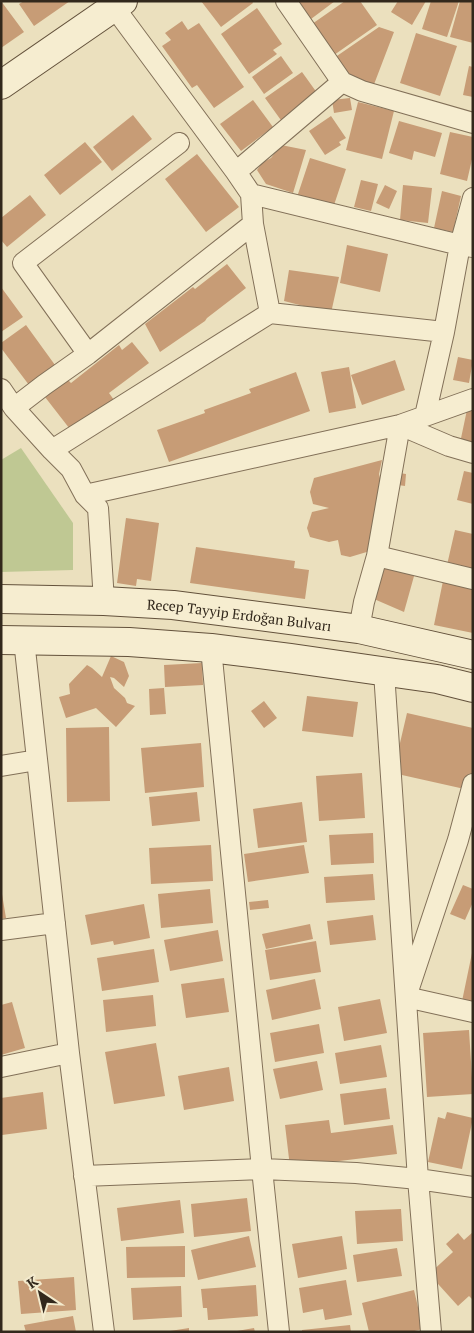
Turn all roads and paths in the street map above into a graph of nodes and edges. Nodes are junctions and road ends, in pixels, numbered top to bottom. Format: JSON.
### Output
{"nodes":[{"id":1,"x":286,"y":1,"type":"edge"},
{"id":2,"x":118,"y":4,"type":"edge"},
{"id":3,"x":342,"y":82,"type":"junction"},
{"id":4,"x":1,"y":85,"type":"edge"},
{"id":5,"x":473,"y":123,"type":"edge"},
{"id":6,"x":179,"y":143,"type":"dead end"},
{"id":7,"x":236,"y":172,"type":"junction"},
{"id":8,"x":250,"y":194,"type":"junction"},
{"id":9,"x":473,"y":198,"type":"edge"},
{"id":10,"x":253,"y":224,"type":"junction"},
{"id":11,"x":467,"y":246,"type":"edge"},
{"id":12,"x":270,"y":313,"type":"junction"},
{"id":13,"x":444,"y":332,"type":"junction"},
{"id":14,"x":88,"y":354,"type":"junction"},
{"id":15,"x":1,"y":389,"type":"edge"},
{"id":16,"x":473,"y":399,"type":"edge"},
{"id":17,"x":14,"y":408,"type":"junction"},
{"id":18,"x":425,"y":416,"type":"junction"},
{"id":19,"x":400,"y":424,"type":"junction"},
{"id":20,"x":52,"y":450,"type":"junction"},
{"id":21,"x":473,"y":453,"type":"edge"},
{"id":22,"x":85,"y":495,"type":"junction"},
{"id":23,"x":377,"y":556,"type":"junction"},
{"id":24,"x":473,"y":579,"type":"edge"},
{"id":25,"x":1,"y":599,"type":"edge"},
{"id":26,"x":104,"y":601,"type":"junction"},
{"id":27,"x":359,"y":630,"type":"junction"},
{"id":28,"x":13,"y":640,"type":"edge"},
{"id":29,"x":211,"y":648,"type":"junction"},
{"id":30,"x":473,"y":654,"type":"edge"},
{"id":31,"x":384,"y":672,"type":"junction"},
{"id":32,"x":473,"y":688,"type":"edge"},
{"id":33,"x":37,"y":760,"type":"junction"},
{"id":34,"x":1,"y":766,"type":"edge"},
{"id":35,"x":473,"y":784,"type":"edge"},
{"id":36,"x":465,"y":842,"type":"edge"},
{"id":37,"x":55,"y":923,"type":"junction"},
{"id":38,"x":1,"y":930,"type":"edge"},
{"id":39,"x":406,"y":997,"type":"junction"},
{"id":40,"x":473,"y":1012,"type":"edge"},
{"id":41,"x":69,"y":1053,"type":"junction"},
{"id":42,"x":1,"y":1067,"type":"edge"},
{"id":43,"x":262,"y":1169,"type":"junction"},
{"id":44,"x":84,"y":1176,"type":"junction"},
{"id":45,"x":418,"y":1179,"type":"junction"},
{"id":46,"x":473,"y":1187,"type":"edge"},
{"id":47,"x":104,"y":1332,"type":"edge"},
{"id":48,"x":279,"y":1332,"type":"edge"},
{"id":49,"x":430,"y":1332,"type":"edge"}],
"edges":[{"from":1,"to":3,"type":"street"},
{"from":2,"to":4,"type":"main road"},
{"from":2,"to":7,"type":"street"},
{"from":3,"to":5,"type":"street"},
{"from":3,"to":7,"type":"street"},
{"from":6,"to":14,"type":"street"},
{"from":7,"to":8,"type":"street"},
{"from":8,"to":10,"type":"street"},
{"from":8,"to":11,"type":"street"},
{"from":9,"to":11,"type":"street"},
{"from":10,"to":12,"type":"street"},
{"from":10,"to":14,"type":"street"},
{"from":11,"to":13,"type":"street"},
{"from":12,"to":13,"type":"street"},
{"from":12,"to":20,"type":"street"},
{"from":13,"to":18,"type":"street"},
{"from":14,"to":17,"type":"street"},
{"from":15,"to":17,"type":"street"},
{"from":16,"to":18,"type":"street"},
{"from":17,"to":20,"type":"street"},
{"from":18,"to":19,"type":"street"},
{"from":19,"to":21,"type":"street"},
{"from":19,"to":22,"type":"street"},
{"from":19,"to":23,"type":"street"},
{"from":20,"to":22,"type":"street"},
{"from":22,"to":26,"type":"street"},
{"from":23,"to":24,"type":"street"},
{"from":23,"to":27,"type":"street"},
{"from":25,"to":26,"type":"main road","name":"Recep Tayyip Erdoğan Bulvarı"},
{"from":26,"to":27,"type":"main road","name":"Recep Tayyip Erdoğan Bulvarı"},
{"from":27,"to":30,"type":"main road","name":"Recep Tayyip Erdoğan Bulvarı"},
{"from":28,"to":29,"type":"main road"},
{"from":28,"to":33,"type":"street"},
{"from":29,"to":31,"type":"main road"},
{"from":29,"to":43,"type":"street"},
{"from":31,"to":32,"type":"main road"},
{"from":31,"to":39,"type":"street"},
{"from":33,"to":34,"type":"street"},
{"from":33,"to":37,"type":"street"},
{"from":35,"to":36,"type":"street"},
{"from":36,"to":39,"type":"street"},
{"from":37,"to":38,"type":"street"},
{"from":37,"to":41,"type":"street"},
{"from":39,"to":40,"type":"street"},
{"from":39,"to":45,"type":"street"},
{"from":41,"to":42,"type":"street"},
{"from":41,"to":44,"type":"street"},
{"from":43,"to":44,"type":"street"},
{"from":43,"to":45,"type":"street"},
{"from":43,"to":48,"type":"street"},
{"from":44,"to":47,"type":"street"},
{"from":45,"to":46,"type":"street"},
{"from":45,"to":49,"type":"street"}]}
